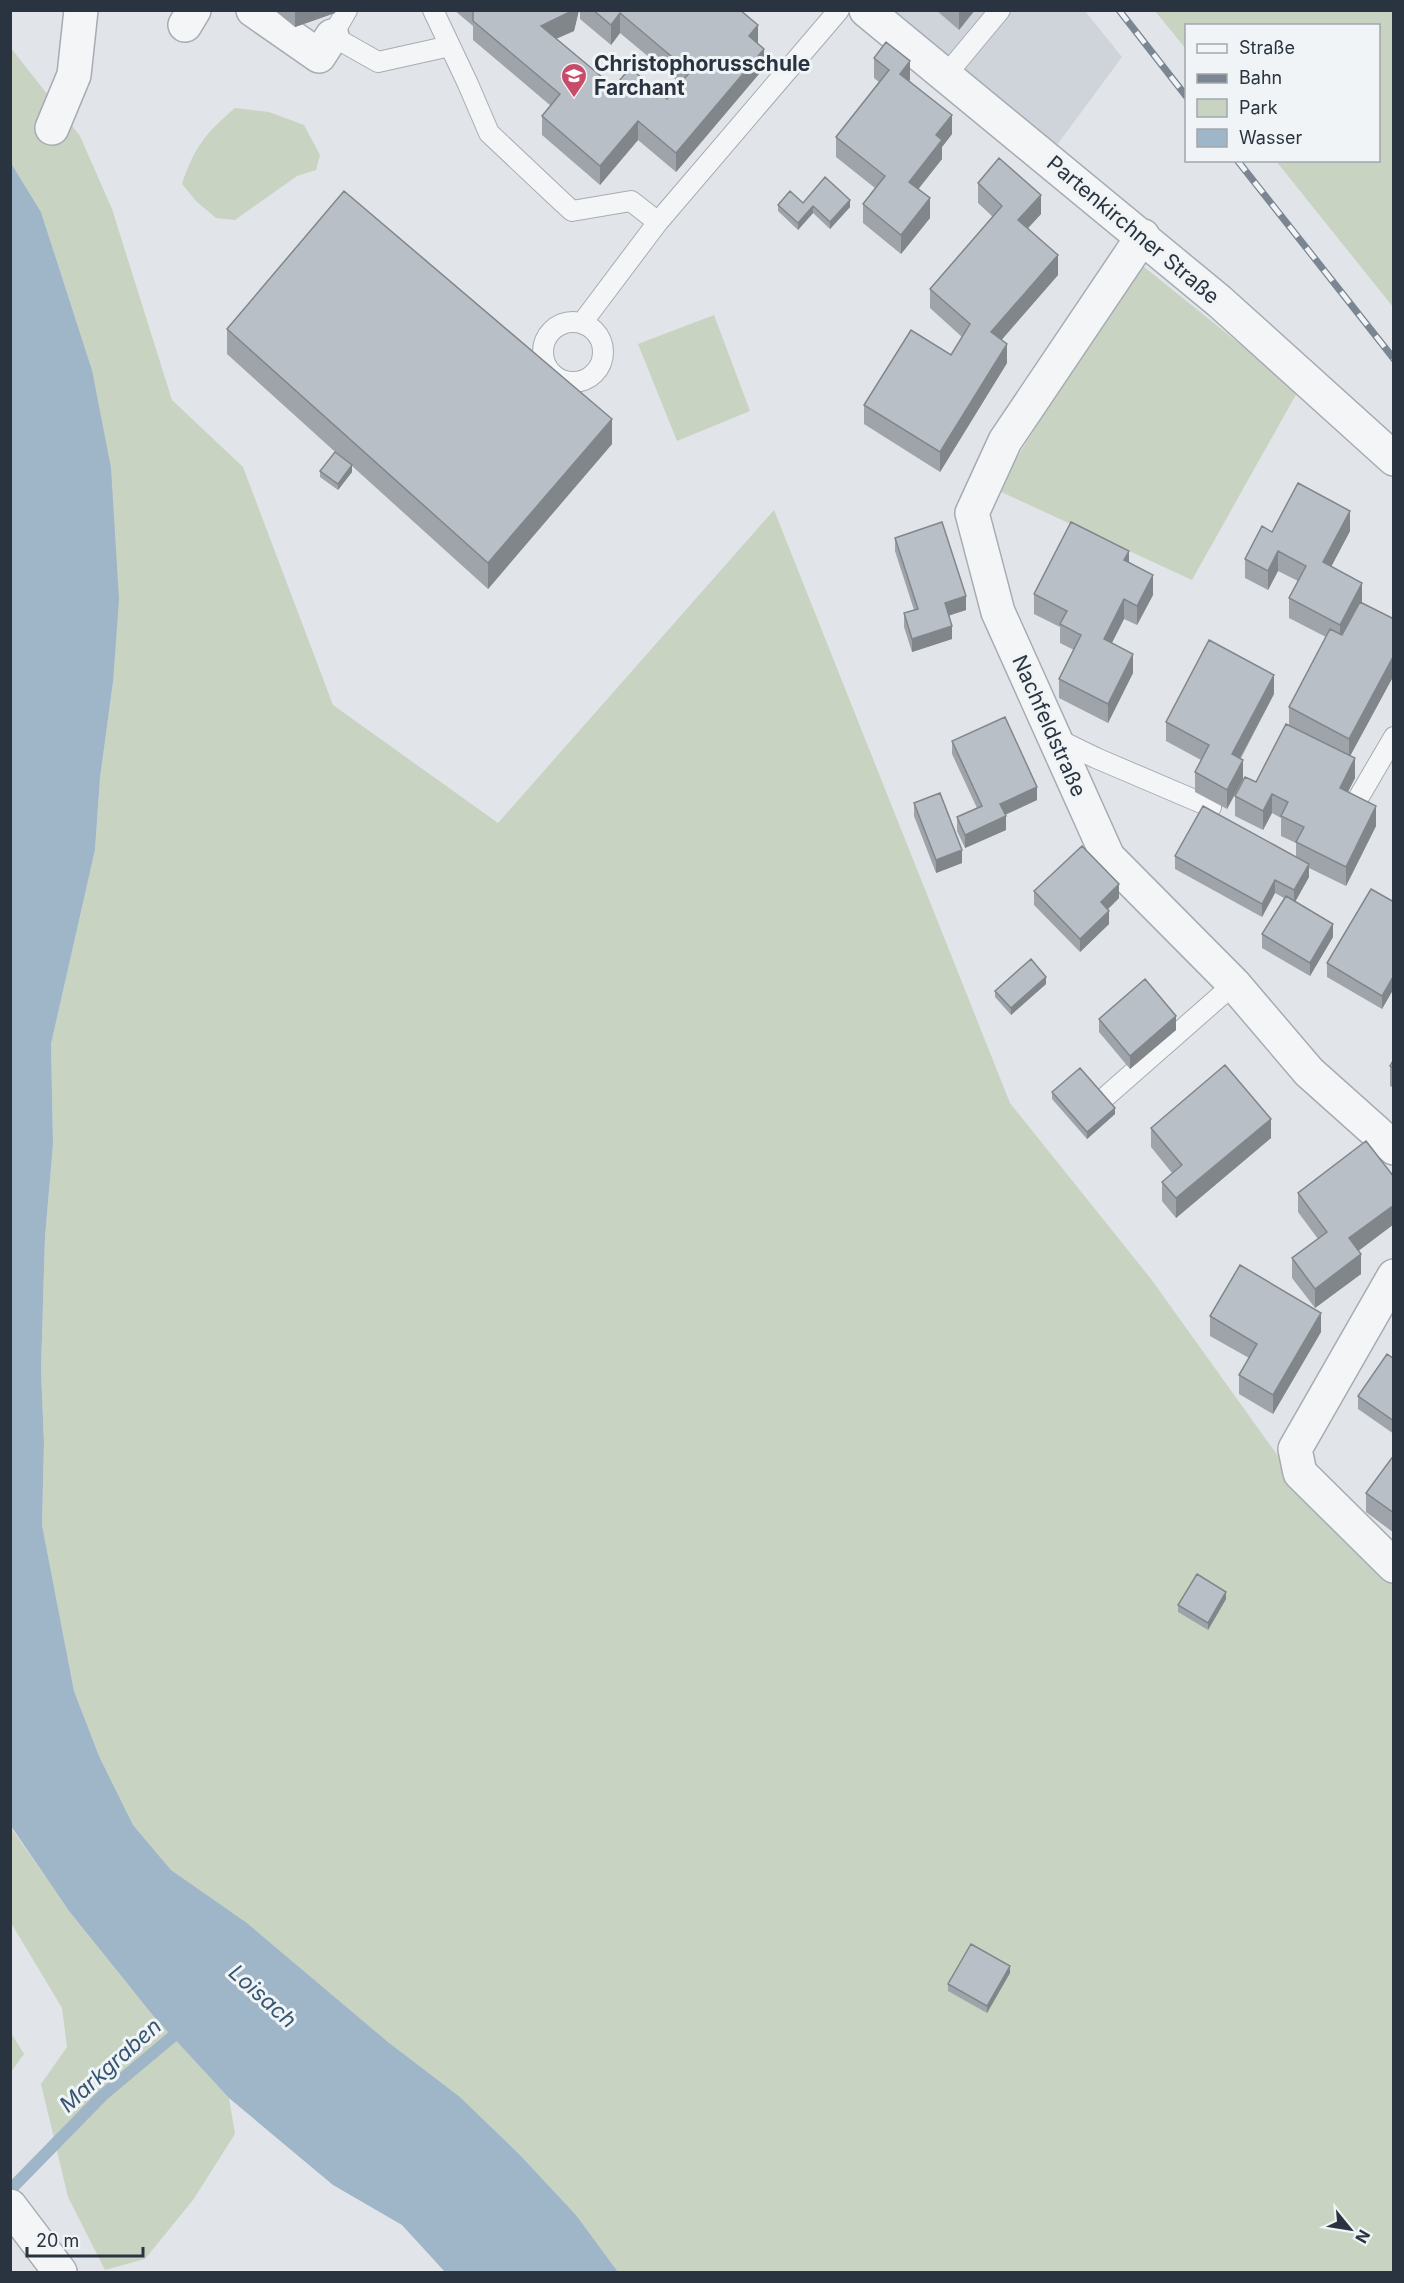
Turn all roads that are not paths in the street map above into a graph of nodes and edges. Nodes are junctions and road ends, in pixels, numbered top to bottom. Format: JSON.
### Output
{"nodes":[{"id":1,"x":81,"y":10,"type":"edge"},
{"id":2,"x":253,"y":10,"type":"edge"},
{"id":3,"x":433,"y":10,"type":"edge"},
{"id":4,"x":839,"y":10,"type":"edge"},
{"id":5,"x":866,"y":10,"type":"edge"},
{"id":6,"x":1000,"y":10,"type":"edge"},
{"id":7,"x":339,"y":23,"type":"edge"},
{"id":8,"x":450,"y":46,"type":"junction"},
{"id":9,"x":945,"y":75,"type":"junction"},
{"id":10,"x":52,"y":128,"type":"dead end"},
{"id":11,"x":658,"y":222,"type":"junction"},
{"id":12,"x":1143,"y":236,"type":"junction"},
{"id":13,"x":582,"y":323,"type":"dead end"},
{"id":14,"x":1394,"y":459,"type":"edge"},
{"id":15,"x":1394,"y":737,"type":"edge"},
{"id":16,"x":1054,"y":738,"type":"junction"},
{"id":17,"x":1356,"y":802,"type":"edge"},
{"id":18,"x":1211,"y":807,"type":"edge"},
{"id":19,"x":1234,"y":984,"type":"junction"},
{"id":20,"x":1102,"y":1100,"type":"edge"},
{"id":21,"x":1394,"y":1148,"type":"edge"},
{"id":22,"x":1394,"y":1276,"type":"edge"},
{"id":23,"x":1394,"y":1566,"type":"edge"},
{"id":24,"x":18,"y":2218,"type":"edge"},
{"id":25,"x":60,"y":2272,"type":"edge"}],
"edges":[{"from":1,"to":10,"type":"street"},
{"from":2,"to":7,"type":"street"},
{"from":3,"to":8,"type":"lane"},
{"from":4,"to":11,"type":"lane"},
{"from":5,"to":9,"type":"street","name":"Partenkirchner Straße"},
{"from":6,"to":9,"type":"lane"},
{"from":7,"to":8,"type":"lane"},
{"from":8,"to":11,"type":"lane"},
{"from":9,"to":12,"type":"street","name":"Partenkirchner Straße"},
{"from":11,"to":13,"type":"lane"},
{"from":12,"to":14,"type":"street","name":"Partenkirchner Straße"},
{"from":12,"to":16,"type":"street","name":"Nachfeldstraße"},
{"from":15,"to":17,"type":"lane"},
{"from":16,"to":18,"type":"lane"},
{"from":16,"to":19,"type":"street","name":"Nachfeldstraße"},
{"from":19,"to":20,"type":"lane"},
{"from":19,"to":21,"type":"street","name":"Nachfeldstraße"},
{"from":22,"to":23,"type":"street"},
{"from":24,"to":25,"type":"street"}]}
